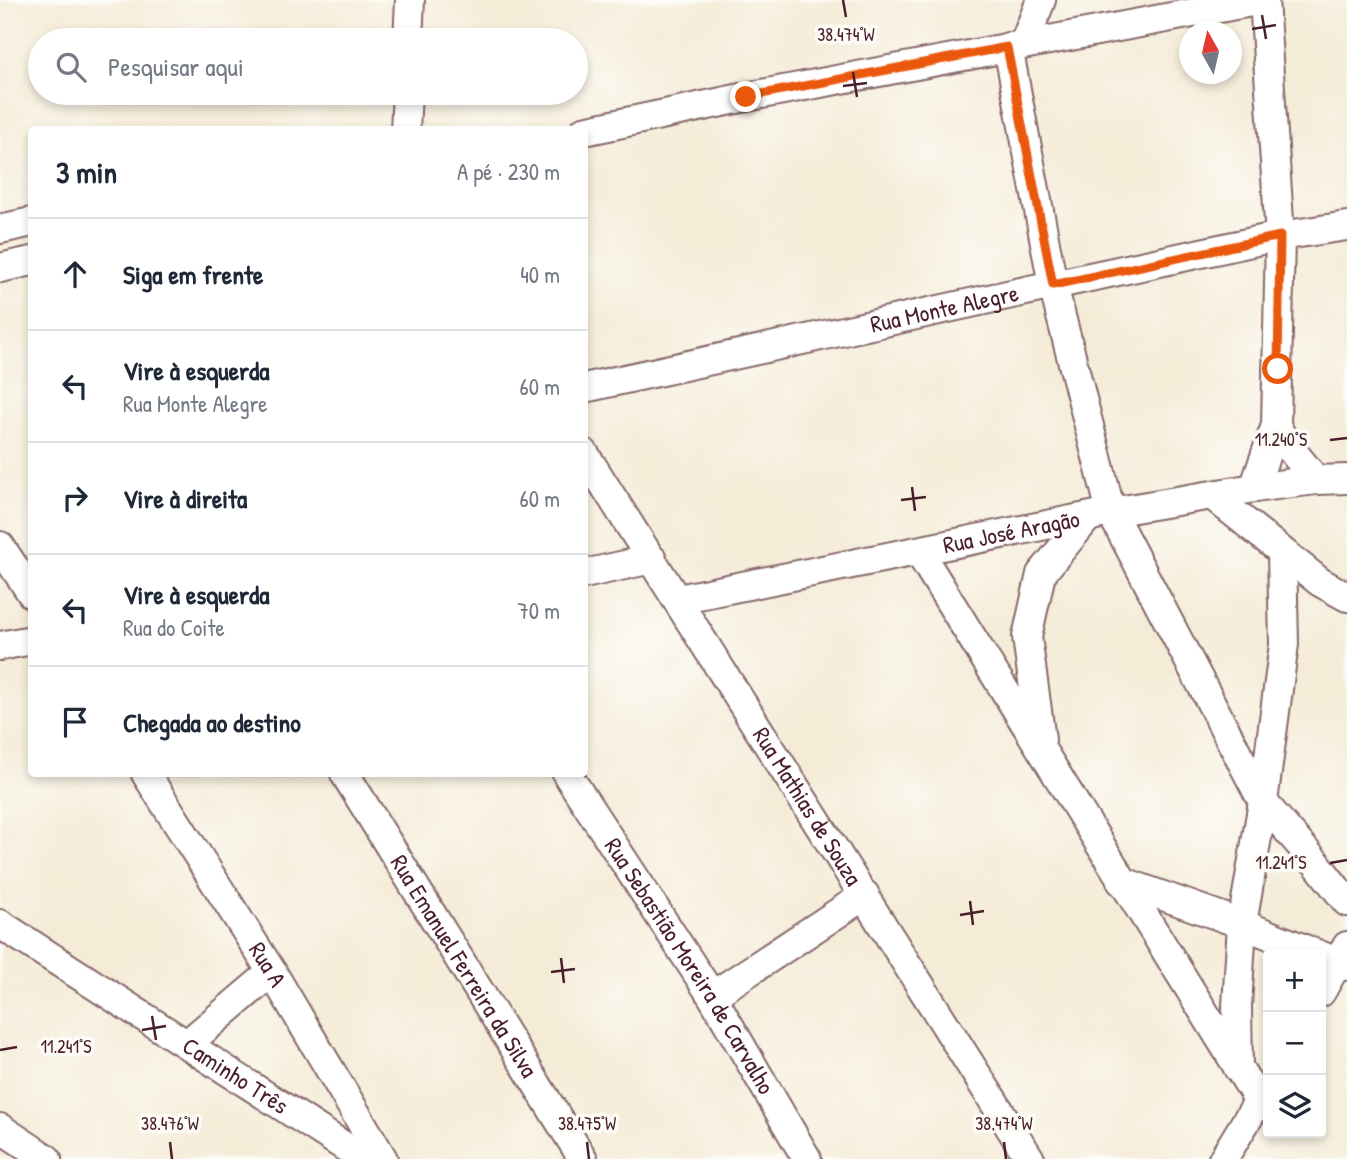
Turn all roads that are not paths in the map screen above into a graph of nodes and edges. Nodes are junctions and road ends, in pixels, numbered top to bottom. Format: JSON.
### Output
{"nodes":[{"id":1,"x":410,"y":0,"type":"edge"},
{"id":2,"x":1041,"y":0,"type":"edge"},
{"id":3,"x":1263,"y":0,"type":"edge"},
{"id":4,"x":1151,"y":10,"type":"edge"},
{"id":5,"x":409,"y":28,"type":"edge"},
{"id":6,"x":1016,"y":46,"type":"junction"},
{"id":7,"x":406,"y":105,"type":"edge"},
{"id":8,"x":405,"y":126,"type":"edge"},
{"id":9,"x":588,"y":130,"type":"edge"},
{"id":10,"x":1347,"y":226,"type":"edge"},
{"id":11,"x":1280,"y":236,"type":"junction"},
{"id":12,"x":28,"y":262,"type":"edge"},
{"id":13,"x":0,"y":268,"type":"edge"},
{"id":14,"x":1053,"y":285,"type":"junction"},
{"id":15,"x":588,"y":387,"type":"edge"},
{"id":16,"x":1276,"y":425,"type":"junction"},
{"id":17,"x":588,"y":459,"type":"edge"},
{"id":18,"x":1347,"y":479,"type":"edge"},
{"id":19,"x":1316,"y":480,"type":"junction"},
{"id":20,"x":1254,"y":488,"type":"junction"},
{"id":21,"x":1213,"y":496,"type":"junction"},
{"id":22,"x":1100,"y":515,"type":"junction"},
{"id":23,"x":0,"y":546,"type":"edge"},
{"id":24,"x":919,"y":552,"type":"junction"},
{"id":25,"x":1282,"y":553,"type":"junction"},
{"id":26,"x":652,"y":559,"type":"junction"},
{"id":27,"x":588,"y":573,"type":"edge"},
{"id":28,"x":28,"y":588,"type":"edge"},
{"id":29,"x":1347,"y":597,"type":"edge"},
{"id":30,"x":678,"y":599,"type":"junction"},
{"id":31,"x":28,"y":641,"type":"edge"},
{"id":32,"x":0,"y":646,"type":"edge"},
{"id":33,"x":1042,"y":752,"type":"junction"},
{"id":34,"x":148,"y":777,"type":"edge"},
{"id":35,"x":347,"y":777,"type":"edge"},
{"id":36,"x":569,"y":777,"type":"edge"},
{"id":37,"x":1263,"y":802,"type":"junction"},
{"id":38,"x":1121,"y":881,"type":"junction"},
{"id":39,"x":865,"y":895,"type":"junction"},
{"id":40,"x":1347,"y":902,"type":"edge"},
{"id":41,"x":0,"y":924,"type":"edge"},
{"id":42,"x":1242,"y":924,"type":"junction"},
{"id":43,"x":1344,"y":957,"type":"edge"},
{"id":44,"x":272,"y":972,"type":"junction"},
{"id":45,"x":1326,"y":984,"type":"edge"},
{"id":46,"x":712,"y":996,"type":"junction"},
{"id":47,"x":187,"y":1044,"type":"junction"},
{"id":48,"x":1238,"y":1069,"type":"junction"},
{"id":49,"x":1263,"y":1092,"type":"edge"},
{"id":50,"x":1263,"y":1095,"type":"edge"},
{"id":51,"x":0,"y":1128,"type":"edge"},
{"id":52,"x":47,"y":1159,"type":"edge"},
{"id":53,"x":364,"y":1159,"type":"edge"},
{"id":54,"x":383,"y":1159,"type":"edge"},
{"id":55,"x":583,"y":1159,"type":"edge"},
{"id":56,"x":807,"y":1159,"type":"edge"},
{"id":57,"x":1030,"y":1159,"type":"edge"},
{"id":58,"x":1223,"y":1159,"type":"edge"}],
"edges":[{"from":1,"to":5,"type":"street"},
{"from":2,"to":6,"type":"street"},
{"from":3,"to":4,"type":"street"},
{"from":3,"to":11,"type":"street"},
{"from":4,"to":6,"type":"street"},
{"from":6,"to":9,"type":"street"},
{"from":6,"to":14,"type":"street"},
{"from":7,"to":8,"type":"street"},
{"from":10,"to":11,"type":"street","name":"Rua Monte Alegre"},
{"from":11,"to":14,"type":"street","name":"Rua Monte Alegre"},
{"from":11,"to":16,"type":"street"},
{"from":12,"to":13,"type":"street"},
{"from":14,"to":15,"type":"street","name":"Rua Monte Alegre"},
{"from":14,"to":22,"type":"street"},
{"from":16,"to":19,"type":"street"},
{"from":16,"to":20,"type":"street"},
{"from":17,"to":26,"type":"street","name":"Rua Mathias de Souza"},
{"from":18,"to":19,"type":"street","name":"Rua José Aragão"},
{"from":19,"to":20,"type":"street","name":"Rua José Aragão"},
{"from":20,"to":21,"type":"street","name":"Rua José Aragão"},
{"from":21,"to":22,"type":"street","name":"Rua José Aragão"},
{"from":21,"to":25,"type":"street"},
{"from":22,"to":24,"type":"street","name":"Rua José Aragão"},
{"from":22,"to":33,"type":"street"},
{"from":22,"to":37,"type":"street"},
{"from":23,"to":28,"type":"street"},
{"from":24,"to":30,"type":"street","name":"Rua José Aragão"},
{"from":24,"to":33,"type":"street"},
{"from":25,"to":29,"type":"street"},
{"from":25,"to":37,"type":"street"},
{"from":26,"to":27,"type":"street"},
{"from":26,"to":30,"type":"street","name":"Rua Mathias de Souza"},
{"from":30,"to":39,"type":"street","name":"Rua Mathias de Souza"},
{"from":31,"to":32,"type":"street"},
{"from":33,"to":38,"type":"street"},
{"from":34,"to":44,"type":"street","name":"Rua A"},
{"from":35,"to":55,"type":"street","name":"Rua Emanuel Ferreira da Silva"},
{"from":36,"to":46,"type":"street","name":"Rua Sebastião Moreira de Carvalho"},
{"from":37,"to":40,"type":"street"},
{"from":37,"to":42,"type":"street"},
{"from":38,"to":42,"type":"street"},
{"from":38,"to":48,"type":"street"},
{"from":39,"to":46,"type":"street"},
{"from":39,"to":57,"type":"street","name":"Rua Mathias de Souza"},
{"from":41,"to":47,"type":"street","name":"Caminho Três"},
{"from":42,"to":43,"type":"street"},
{"from":42,"to":48,"type":"street"},
{"from":43,"to":45,"type":"street"},
{"from":44,"to":47,"type":"street"},
{"from":44,"to":54,"type":"street","name":"Rua A"},
{"from":46,"to":56,"type":"street","name":"Rua Sebastião Moreira de Carvalho"},
{"from":47,"to":53,"type":"street","name":"Caminho Três"},
{"from":48,"to":49,"type":"street"},
{"from":50,"to":58,"type":"street"},
{"from":51,"to":52,"type":"street"}]}
